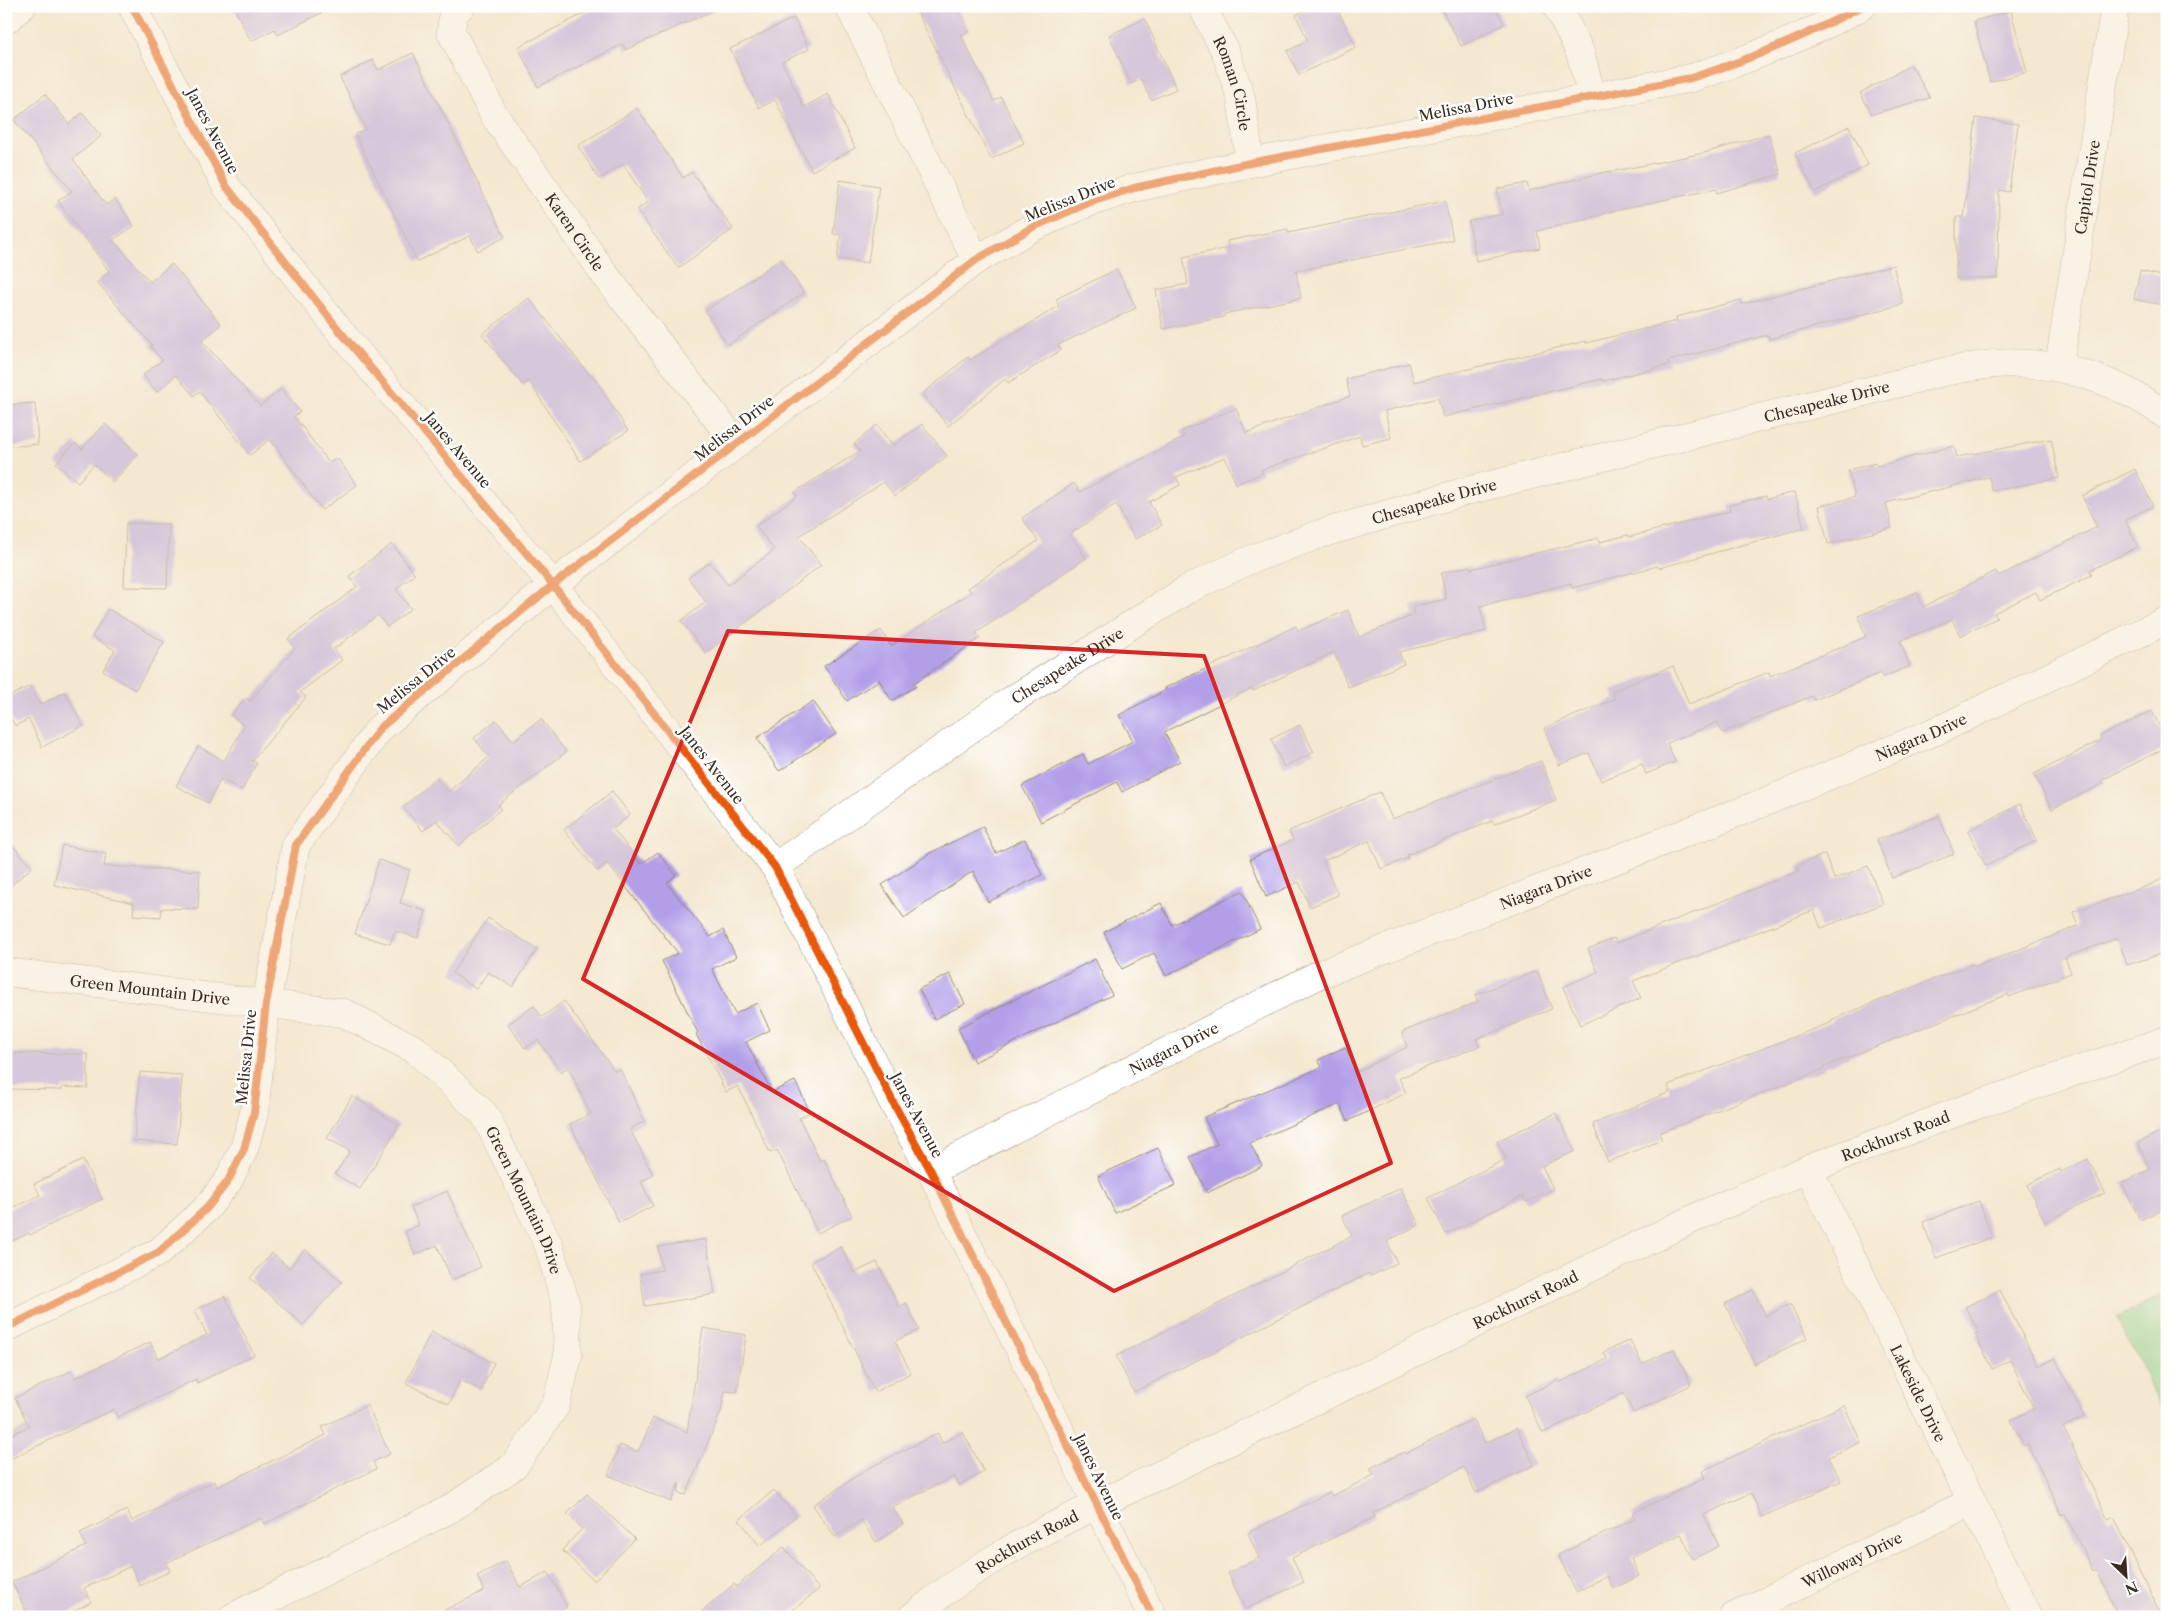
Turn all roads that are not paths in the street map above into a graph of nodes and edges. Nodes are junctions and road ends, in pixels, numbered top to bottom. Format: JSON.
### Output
{"nodes":[{"id":1,"x":22,"y":6,"type":"edge"},
{"id":2,"x":132,"y":6,"type":"edge"},
{"id":3,"x":461,"y":6,"type":"edge"},
{"id":4,"x":849,"y":6,"type":"edge"},
{"id":5,"x":1202,"y":6,"type":"edge"},
{"id":6,"x":1557,"y":6,"type":"edge"},
{"id":7,"x":1862,"y":6,"type":"edge"},
{"id":8,"x":2115,"y":6,"type":"edge"},
{"id":9,"x":6,"y":20,"type":"edge"},
{"id":10,"x":1592,"y":97,"type":"junction"},
{"id":11,"x":1250,"y":163,"type":"junction"},
{"id":12,"x":976,"y":260,"type":"junction"},
{"id":13,"x":2059,"y":367,"type":"junction"},
{"id":14,"x":2167,"y":416,"type":"edge"},
{"id":15,"x":736,"y":443,"type":"junction"},
{"id":16,"x":553,"y":585,"type":"junction"},
{"id":17,"x":2167,"y":620,"type":"edge"},
{"id":18,"x":775,"y":868,"type":"junction"},
{"id":19,"x":6,"y":972,"type":"edge"},
{"id":20,"x":266,"y":1004,"type":"junction"},
{"id":21,"x":2167,"y":1040,"type":"edge"},
{"id":22,"x":1808,"y":1169,"type":"junction"},
{"id":23,"x":931,"y":1171,"type":"junction"},
{"id":24,"x":6,"y":1328,"type":"edge"},
{"id":25,"x":1971,"y":1502,"type":"junction"},
{"id":26,"x":1098,"y":1505,"type":"junction"},
{"id":27,"x":232,"y":1617,"type":"edge"},
{"id":28,"x":912,"y":1617,"type":"edge"},
{"id":29,"x":1153,"y":1617,"type":"edge"},
{"id":30,"x":1733,"y":1617,"type":"edge"},
{"id":31,"x":2029,"y":1617,"type":"edge"}],
"edges":[{"from":1,"to":9,"type":"street"},
{"from":2,"to":16,"type":"street","name":"Janes Avenue"},
{"from":3,"to":15,"type":"street","name":"Karen Circle"},
{"from":4,"to":12,"type":"street"},
{"from":5,"to":11,"type":"street","name":"Roman Circle"},
{"from":6,"to":10,"type":"street"},
{"from":7,"to":10,"type":"street","name":"Melissa Drive"},
{"from":8,"to":13,"type":"street","name":"Capitol Drive"},
{"from":10,"to":11,"type":"street","name":"Melissa Drive"},
{"from":11,"to":12,"type":"street","name":"Melissa Drive"},
{"from":12,"to":15,"type":"street","name":"Melissa Drive"},
{"from":13,"to":14,"type":"street","name":"Chesapeake Drive"},
{"from":13,"to":18,"type":"street","name":"Chesapeake Drive"},
{"from":15,"to":16,"type":"street","name":"Melissa Drive"},
{"from":16,"to":18,"type":"street","name":"Janes Avenue"},
{"from":16,"to":20,"type":"street","name":"Melissa Drive"},
{"from":17,"to":23,"type":"street","name":"Niagara Drive"},
{"from":18,"to":23,"type":"street","name":"Janes Avenue"},
{"from":19,"to":20,"type":"street","name":"Green Mountain Drive"},
{"from":20,"to":24,"type":"street","name":"Melissa Drive"},
{"from":20,"to":27,"type":"street","name":"Green Mountain Drive"},
{"from":21,"to":22,"type":"street","name":"Rockhurst Road"},
{"from":22,"to":25,"type":"street","name":"Lakeside Drive"},
{"from":22,"to":26,"type":"street","name":"Rockhurst Road"},
{"from":23,"to":26,"type":"street","name":"Janes Avenue"},
{"from":25,"to":30,"type":"street","name":"Willoway Drive"},
{"from":25,"to":31,"type":"street","name":"Lakeside Drive"},
{"from":26,"to":28,"type":"street","name":"Rockhurst Road"},
{"from":26,"to":29,"type":"street","name":"Janes Avenue"}]}
